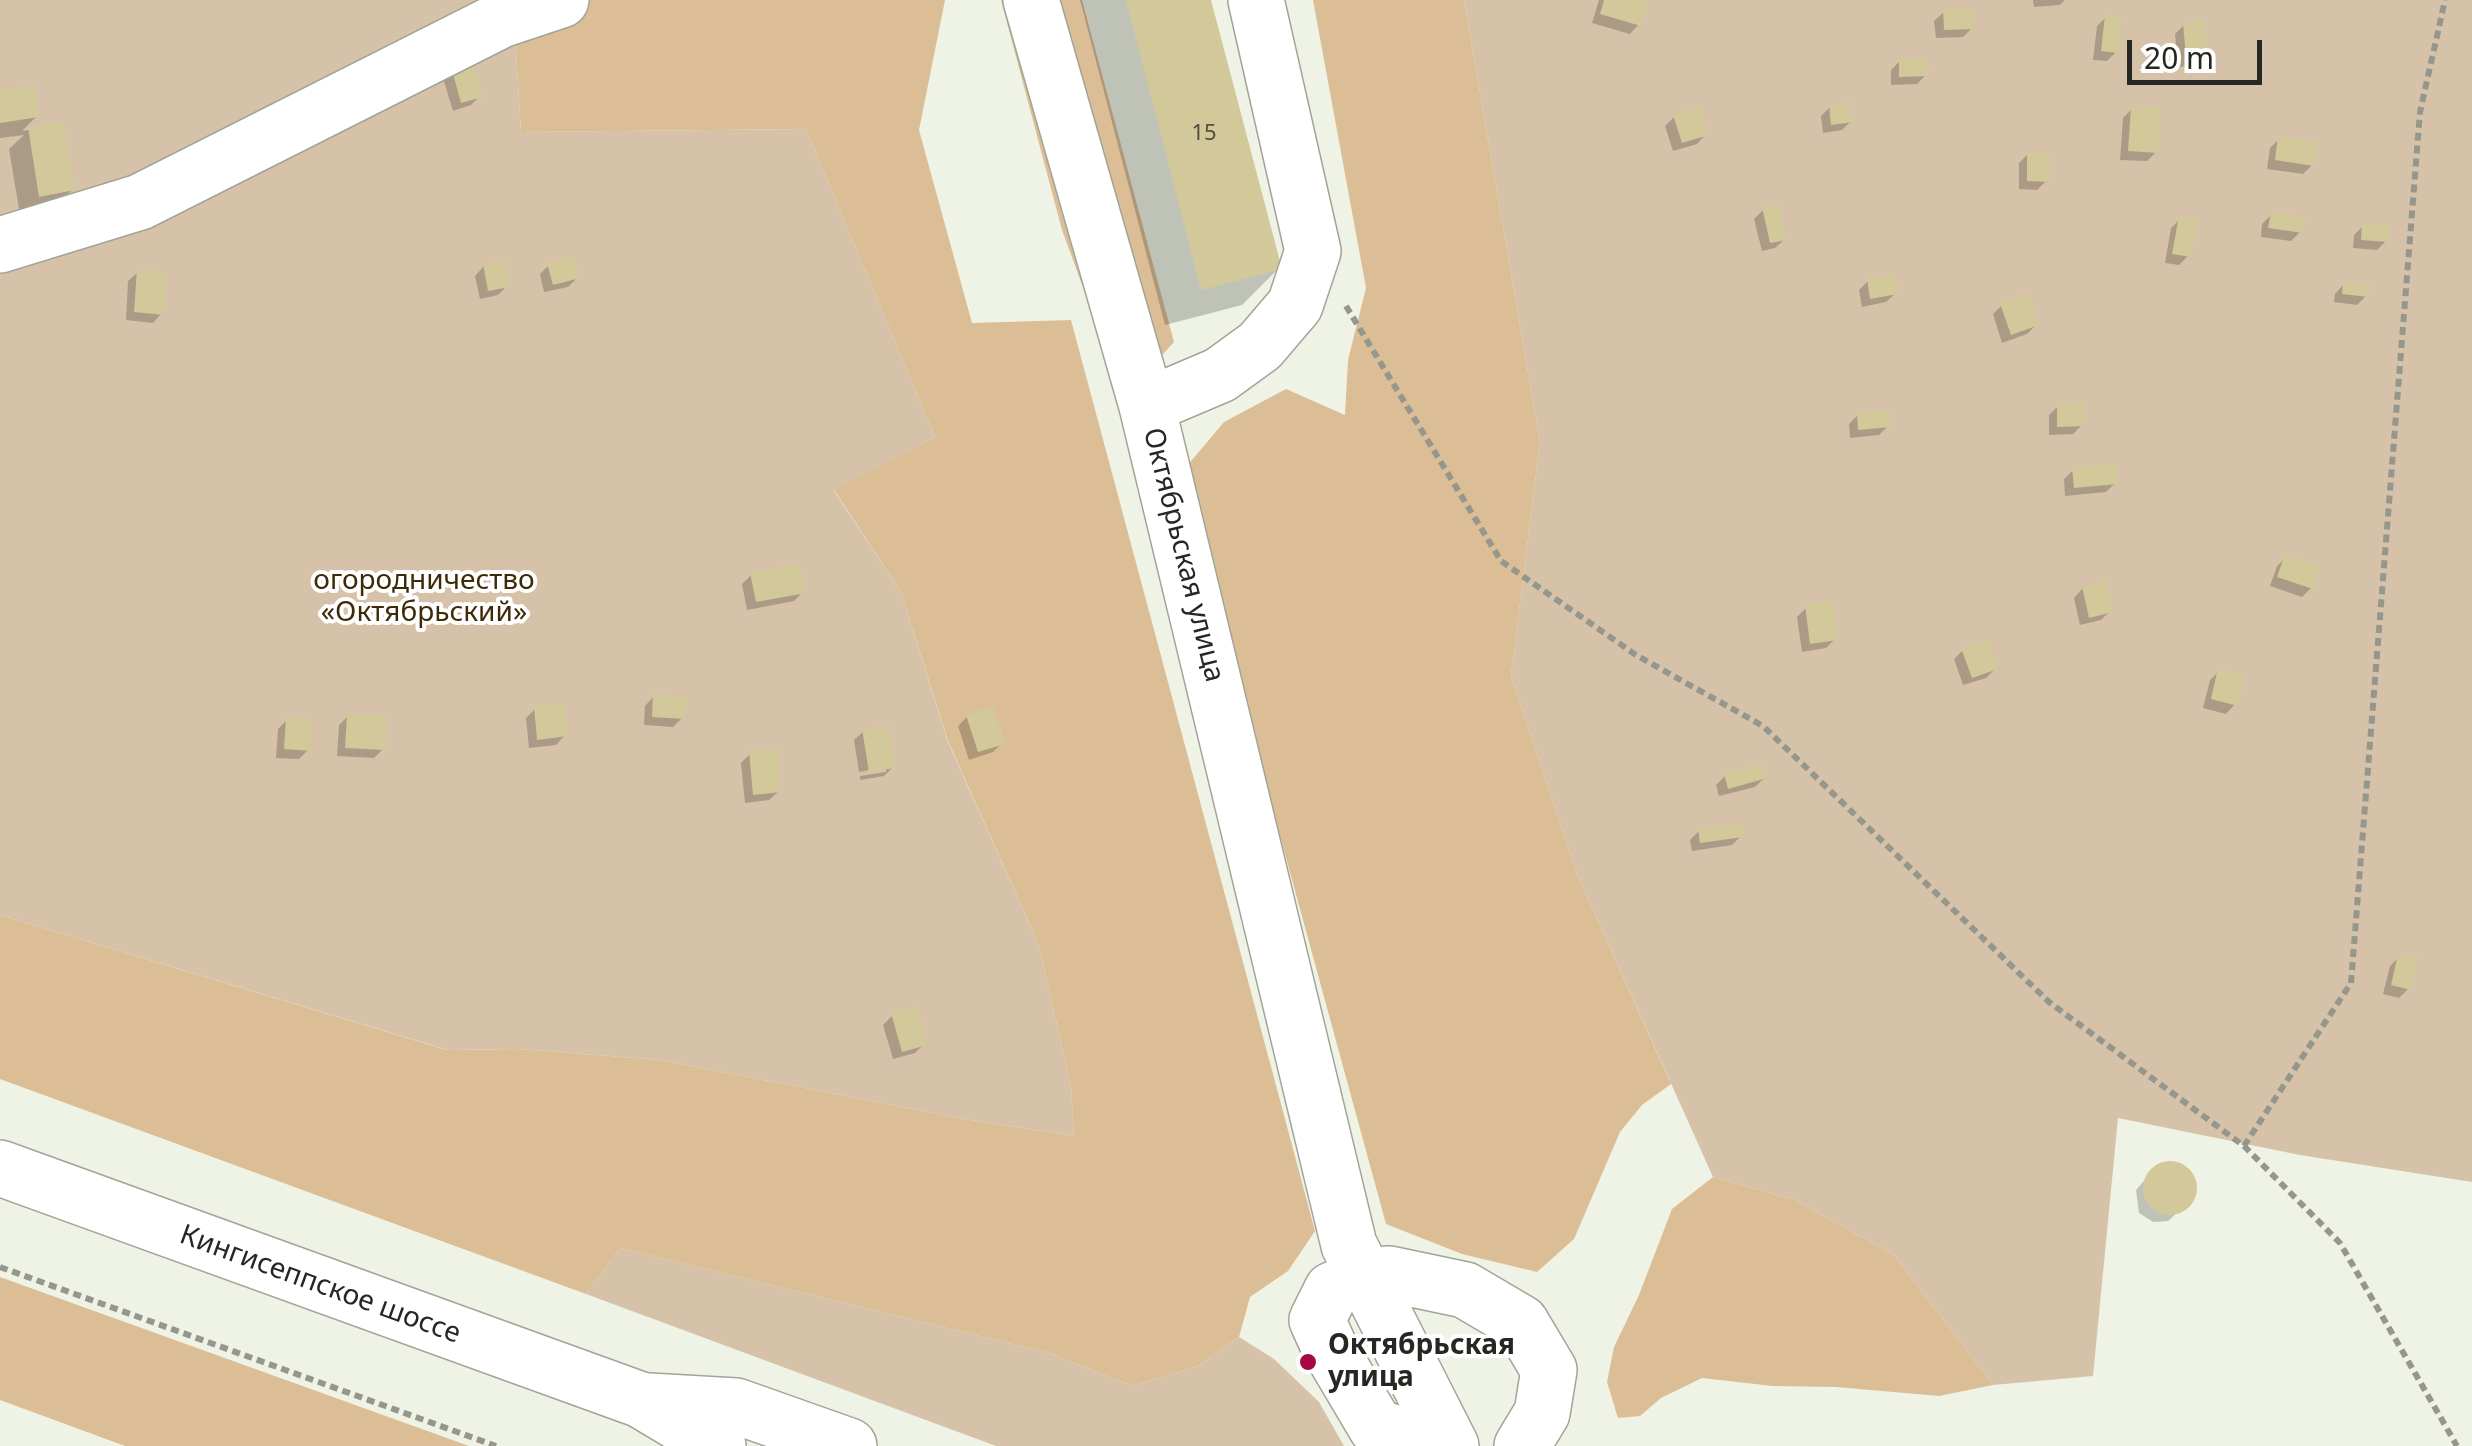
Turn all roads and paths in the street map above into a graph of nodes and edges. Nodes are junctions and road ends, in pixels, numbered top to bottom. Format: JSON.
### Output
{"nodes":[{"id":1,"x":561,"y":0,"type":"edge"},
{"id":2,"x":1032,"y":0,"type":"edge"},
{"id":3,"x":1256,"y":0,"type":"edge"},
{"id":4,"x":2445,"y":0,"type":"edge"},
{"id":5,"x":0,"y":245,"type":"edge"},
{"id":6,"x":1313,"y":251,"type":"junction"},
{"id":7,"x":1148,"y":406,"type":"junction"},
{"id":8,"x":2244,"y":1146,"type":"junction"},
{"id":9,"x":0,"y":1168,"type":"edge"},
{"id":10,"x":0,"y":1267,"type":"edge"},
{"id":11,"x":1366,"y":1276,"type":"junction"},
{"id":12,"x":641,"y":1400,"type":"junction"},
{"id":13,"x":496,"y":1446,"type":"edge"},
{"id":14,"x":718,"y":1446,"type":"edge"},
{"id":15,"x":849,"y":1446,"type":"edge"},
{"id":16,"x":1439,"y":1446,"type":"edge"},
{"id":17,"x":1451,"y":1446,"type":"edge"},
{"id":18,"x":1522,"y":1446,"type":"edge"},
{"id":19,"x":2457,"y":1446,"type":"edge"}],
"edges":[{"from":1,"to":5,"type":"main road"},
{"from":2,"to":7,"type":"main road","name":"Октябрьская улица"},
{"from":3,"to":6,"type":"main road"},
{"from":4,"to":8,"type":"path"},
{"from":6,"to":7,"type":"main road"},
{"from":6,"to":8,"type":"path"},
{"from":7,"to":11,"type":"main road","name":"Октябрьская улица"},
{"from":8,"to":19,"type":"path"},
{"from":9,"to":12,"type":"main road","name":"Кингисеппское шоссе"},
{"from":10,"to":13,"type":"path"},
{"from":11,"to":16,"type":"main road"},
{"from":11,"to":17,"type":"main road","name":"Октябрьская улица"},
{"from":11,"to":18,"type":"main road"},
{"from":12,"to":14,"type":"main road","name":"Кингисеппское шоссе"},
{"from":12,"to":15,"type":"main road","name":"Кингисеппское шоссе"}]}
